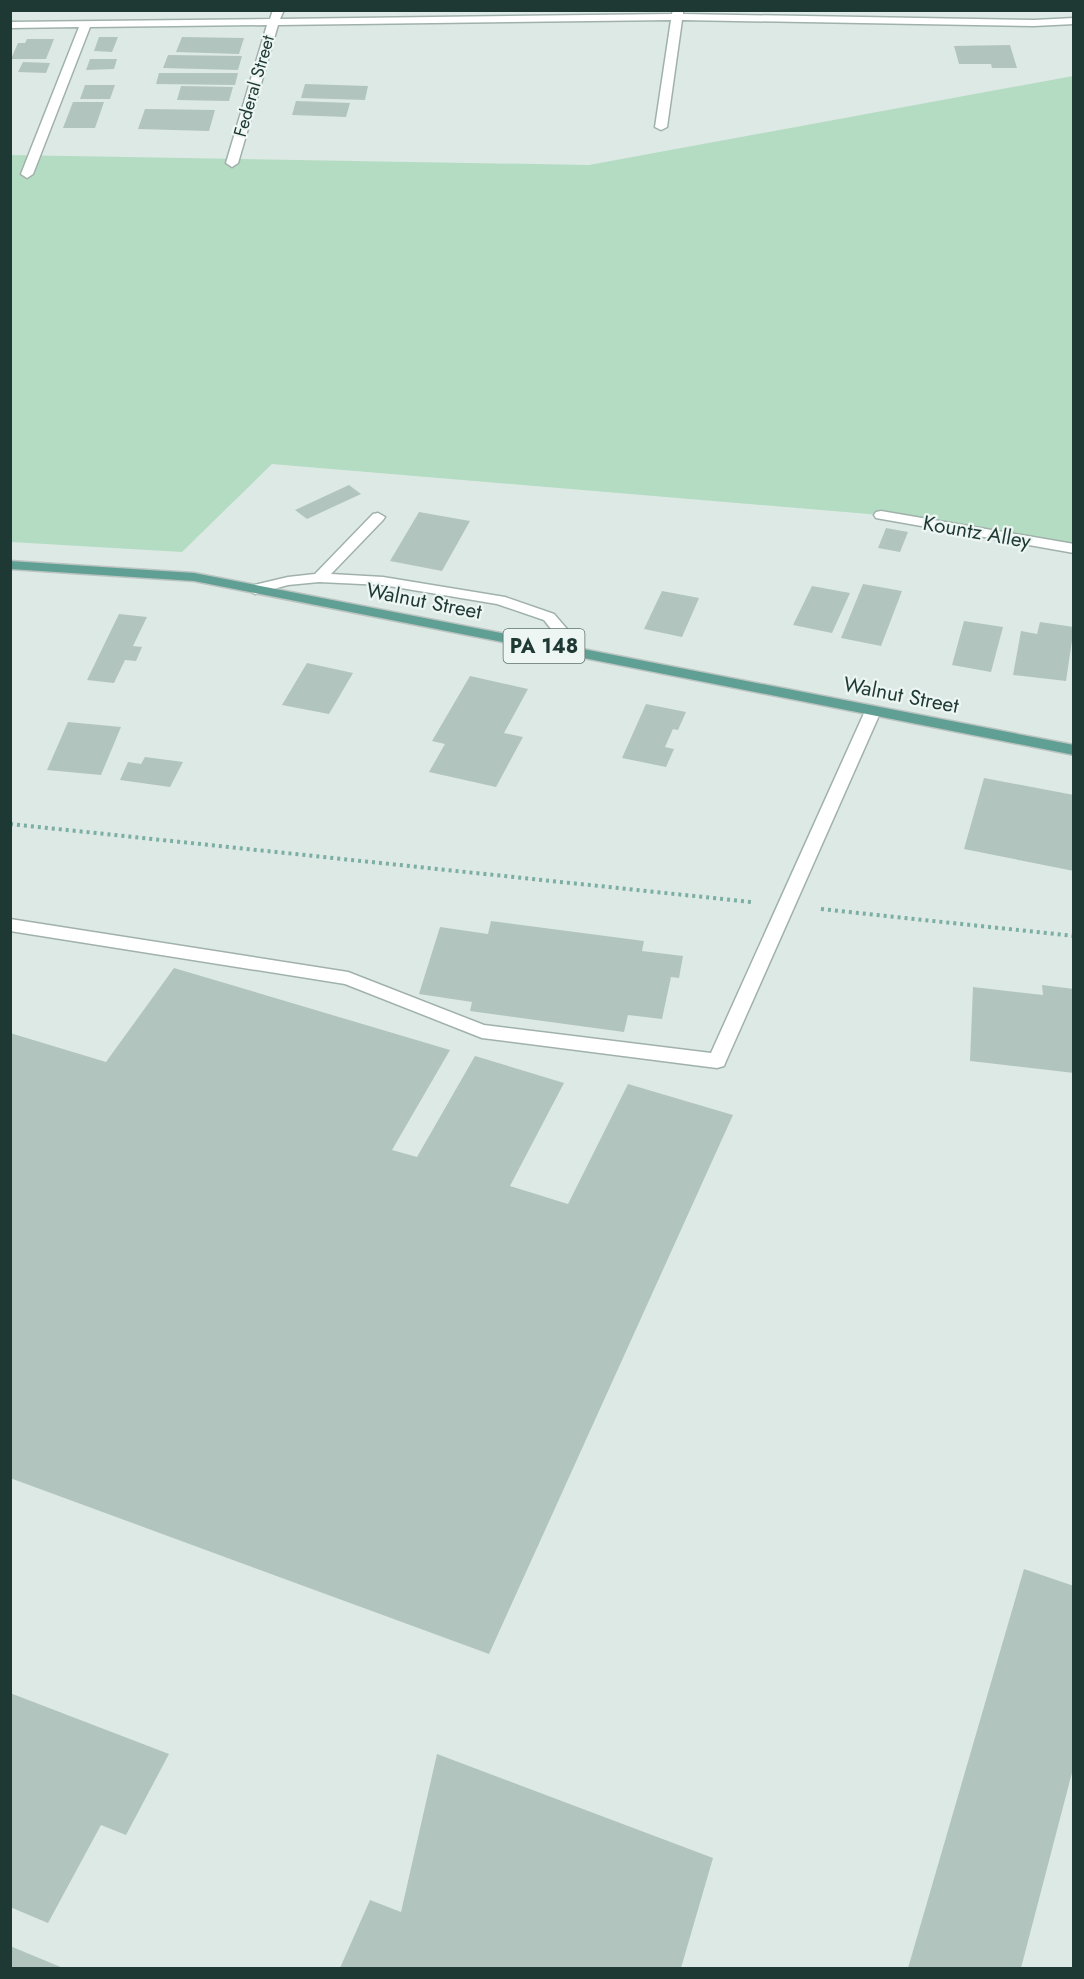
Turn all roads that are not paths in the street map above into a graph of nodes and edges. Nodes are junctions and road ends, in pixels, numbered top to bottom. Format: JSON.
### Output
{"nodes":[{"id":1,"x":279,"y":10,"type":"edge"},
{"id":2,"x":1033,"y":10,"type":"edge"},
{"id":3,"x":678,"y":14,"type":"edge"},
{"id":4,"x":1074,"y":21,"type":"edge"},
{"id":5,"x":273,"y":23,"type":"junction"},
{"id":6,"x":1034,"y":23,"type":"junction"},
{"id":7,"x":86,"y":24,"type":"junction"},
{"id":8,"x":10,"y":25,"type":"edge"},
{"id":9,"x":661,"y":127,"type":"dead end"},
{"id":10,"x":232,"y":163,"type":"dead end"},
{"id":11,"x":27,"y":174,"type":"dead end"},
{"id":12,"x":881,"y":515,"type":"dead end"},
{"id":13,"x":378,"y":517,"type":"dead end"},
{"id":14,"x":1074,"y":549,"type":"edge"},
{"id":15,"x":10,"y":565,"type":"edge"},
{"id":16,"x":319,"y":578,"type":"junction"},
{"id":17,"x":255,"y":589,"type":"junction"},
{"id":18,"x":572,"y":651,"type":"junction"},
{"id":19,"x":873,"y":711,"type":"junction"},
{"id":20,"x":1074,"y":750,"type":"edge"},
{"id":21,"x":10,"y":925,"type":"edge"}],
"edges":[{"from":1,"to":5,"type":"street","name":"Federal Street"},
{"from":2,"to":6,"type":"street"},
{"from":3,"to":5,"type":"street"},
{"from":3,"to":6,"type":"street"},
{"from":3,"to":9,"type":"street"},
{"from":4,"to":6,"type":"street"},
{"from":5,"to":7,"type":"street"},
{"from":5,"to":10,"type":"street","name":"Federal Street"},
{"from":7,"to":8,"type":"street"},
{"from":7,"to":11,"type":"street"},
{"from":12,"to":14,"type":"street","name":"Kountz Alley"},
{"from":13,"to":16,"type":"street"},
{"from":15,"to":17,"type":"main road","name":"Walnut Street","number":"PA 148"},
{"from":16,"to":17,"type":"street"},
{"from":16,"to":18,"type":"street"},
{"from":17,"to":18,"type":"main road","name":"Walnut Street","number":"PA 148"},
{"from":18,"to":19,"type":"main road","name":"Walnut Street","number":"PA 148"},
{"from":19,"to":20,"type":"main road","name":"Walnut Street","number":"PA 148"},
{"from":19,"to":21,"type":"street"}]}
